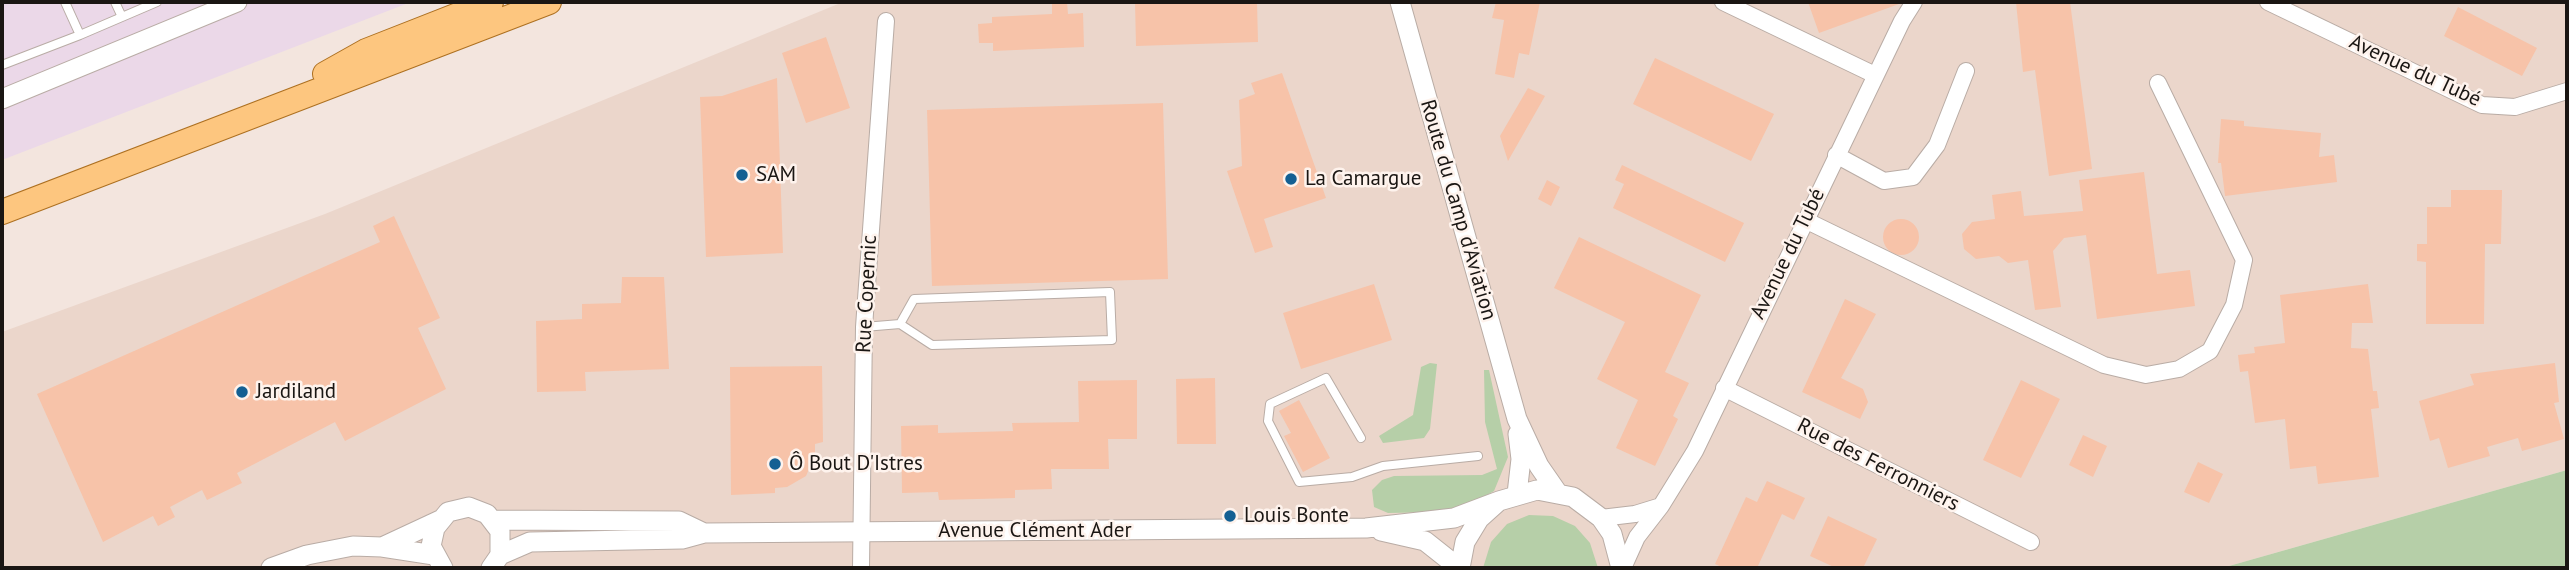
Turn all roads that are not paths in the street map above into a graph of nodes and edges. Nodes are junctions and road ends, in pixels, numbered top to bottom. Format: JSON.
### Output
{"nodes":[{"id":1,"x":65,"y":2,"type":"edge"},
{"id":2,"x":115,"y":2,"type":"edge"},
{"id":3,"x":158,"y":2,"type":"edge"},
{"id":4,"x":237,"y":2,"type":"edge"},
{"id":5,"x":491,"y":2,"type":"edge"},
{"id":6,"x":549,"y":2,"type":"edge"},
{"id":7,"x":1400,"y":2,"type":"edge"},
{"id":8,"x":1723,"y":2,"type":"edge"},
{"id":9,"x":1914,"y":2,"type":"edge"},
{"id":10,"x":2268,"y":2,"type":"edge"},
{"id":11,"x":122,"y":17,"type":"junction"},
{"id":12,"x":886,"y":21,"type":"dead end"},
{"id":13,"x":80,"y":35,"type":"junction"},
{"id":14,"x":2,"y":65,"type":"edge"},
{"id":15,"x":1966,"y":71,"type":"dead end"},
{"id":16,"x":1875,"y":75,"type":"junction"},
{"id":17,"x":2158,"y":83,"type":"dead end"},
{"id":18,"x":2567,"y":91,"type":"edge"},
{"id":19,"x":2,"y":99,"type":"edge"},
{"id":20,"x":259,"y":113,"type":"junction"},
{"id":21,"x":1836,"y":155,"type":"junction"},
{"id":22,"x":2,"y":212,"type":"edge"},
{"id":23,"x":1805,"y":220,"type":"junction"},
{"id":24,"x":900,"y":324,"type":"junction"},
{"id":25,"x":864,"y":327,"type":"junction"},
{"id":26,"x":1724,"y":388,"type":"junction"},
{"id":27,"x":1517,"y":419,"type":"junction"},
{"id":28,"x":1361,"y":438,"type":"dead end"},
{"id":29,"x":1478,"y":456,"type":"dead end"},
{"id":30,"x":1557,"y":492,"type":"junction"},
{"id":31,"x":1508,"y":497,"type":"junction"},
{"id":32,"x":1661,"y":506,"type":"junction"},
{"id":33,"x":1601,"y":518,"type":"junction"},
{"id":34,"x":440,"y":520,"type":"junction"},
{"id":35,"x":494,"y":520,"type":"junction"},
{"id":36,"x":1366,"y":528,"type":"junction"},
{"id":37,"x":860,"y":532,"type":"junction"},
{"id":38,"x":704,"y":533,"type":"junction"},
{"id":39,"x":2031,"y":542,"type":"dead end"},
{"id":40,"x":382,"y":547,"type":"junction"},
{"id":41,"x":495,"y":561,"type":"edge"},
{"id":42,"x":438,"y":562,"type":"edge"},
{"id":43,"x":271,"y":568,"type":"edge"},
{"id":44,"x":861,"y":568,"type":"edge"},
{"id":45,"x":1459,"y":568,"type":"edge"},
{"id":46,"x":1622,"y":568,"type":"edge"}],
"edges":[{"from":1,"to":13,"type":"lane"},
{"from":2,"to":11,"type":"lane"},
{"from":3,"to":11,"type":"lane"},
{"from":4,"to":19,"type":"street"},
{"from":5,"to":20,"type":"main road"},
{"from":6,"to":20,"type":"main road"},
{"from":7,"to":27,"type":"street","name":"Route du Camp d'Aviation"},
{"from":8,"to":16,"type":"street"},
{"from":9,"to":16,"type":"street","name":"Avenue du Tubé"},
{"from":10,"to":18,"type":"street","name":"Avenue du Tubé"},
{"from":11,"to":13,"type":"lane"},
{"from":12,"to":25,"type":"street","name":"Rue Copernic"},
{"from":13,"to":14,"type":"lane"},
{"from":15,"to":21,"type":"street"},
{"from":16,"to":21,"type":"street","name":"Avenue du Tubé"},
{"from":17,"to":23,"type":"street"},
{"from":20,"to":22,"type":"main road"},
{"from":21,"to":23,"type":"street","name":"Avenue du Tubé"},
{"from":23,"to":26,"type":"street","name":"Avenue du Tubé"},
{"from":24,"to":24,"type":"lane"},
{"from":24,"to":25,"type":"lane"},
{"from":25,"to":37,"type":"street","name":"Rue Copernic"},
{"from":26,"to":32,"type":"street","name":"Avenue du Tubé"},
{"from":26,"to":39,"type":"street","name":"Rue des Ferronniers"},
{"from":27,"to":30,"type":"street","name":"Route du Camp d'Aviation"},
{"from":27,"to":31,"type":"street","name":"Route du Camp d'Aviation"},
{"from":28,"to":29,"type":"lane"},
{"from":30,"to":31,"type":"street","name":"Avenue Clément Ader"},
{"from":30,"to":33,"type":"street"},
{"from":31,"to":36,"type":"street","name":"Avenue Clément Ader"},
{"from":31,"to":45,"type":"street"},
{"from":32,"to":33,"type":"street"},
{"from":32,"to":46,"type":"street","name":"Avenue du Tubé"},
{"from":33,"to":46,"type":"street"},
{"from":34,"to":35,"type":"street"},
{"from":34,"to":40,"type":"street"},
{"from":34,"to":42,"type":"street"},
{"from":35,"to":38,"type":"street","name":"Avenue Clément Ader"},
{"from":35,"to":41,"type":"street"},
{"from":36,"to":37,"type":"street","name":"Avenue Clément Ader"},
{"from":36,"to":45,"type":"street","name":"Avenue Clément Ader"},
{"from":37,"to":38,"type":"street","name":"Avenue Clément Ader"},
{"from":37,"to":44,"type":"street","name":"Rue Copernic"},
{"from":38,"to":41,"type":"street","name":"Avenue Clément Ader"},
{"from":40,"to":42,"type":"street"},
{"from":40,"to":43,"type":"street"}]}
